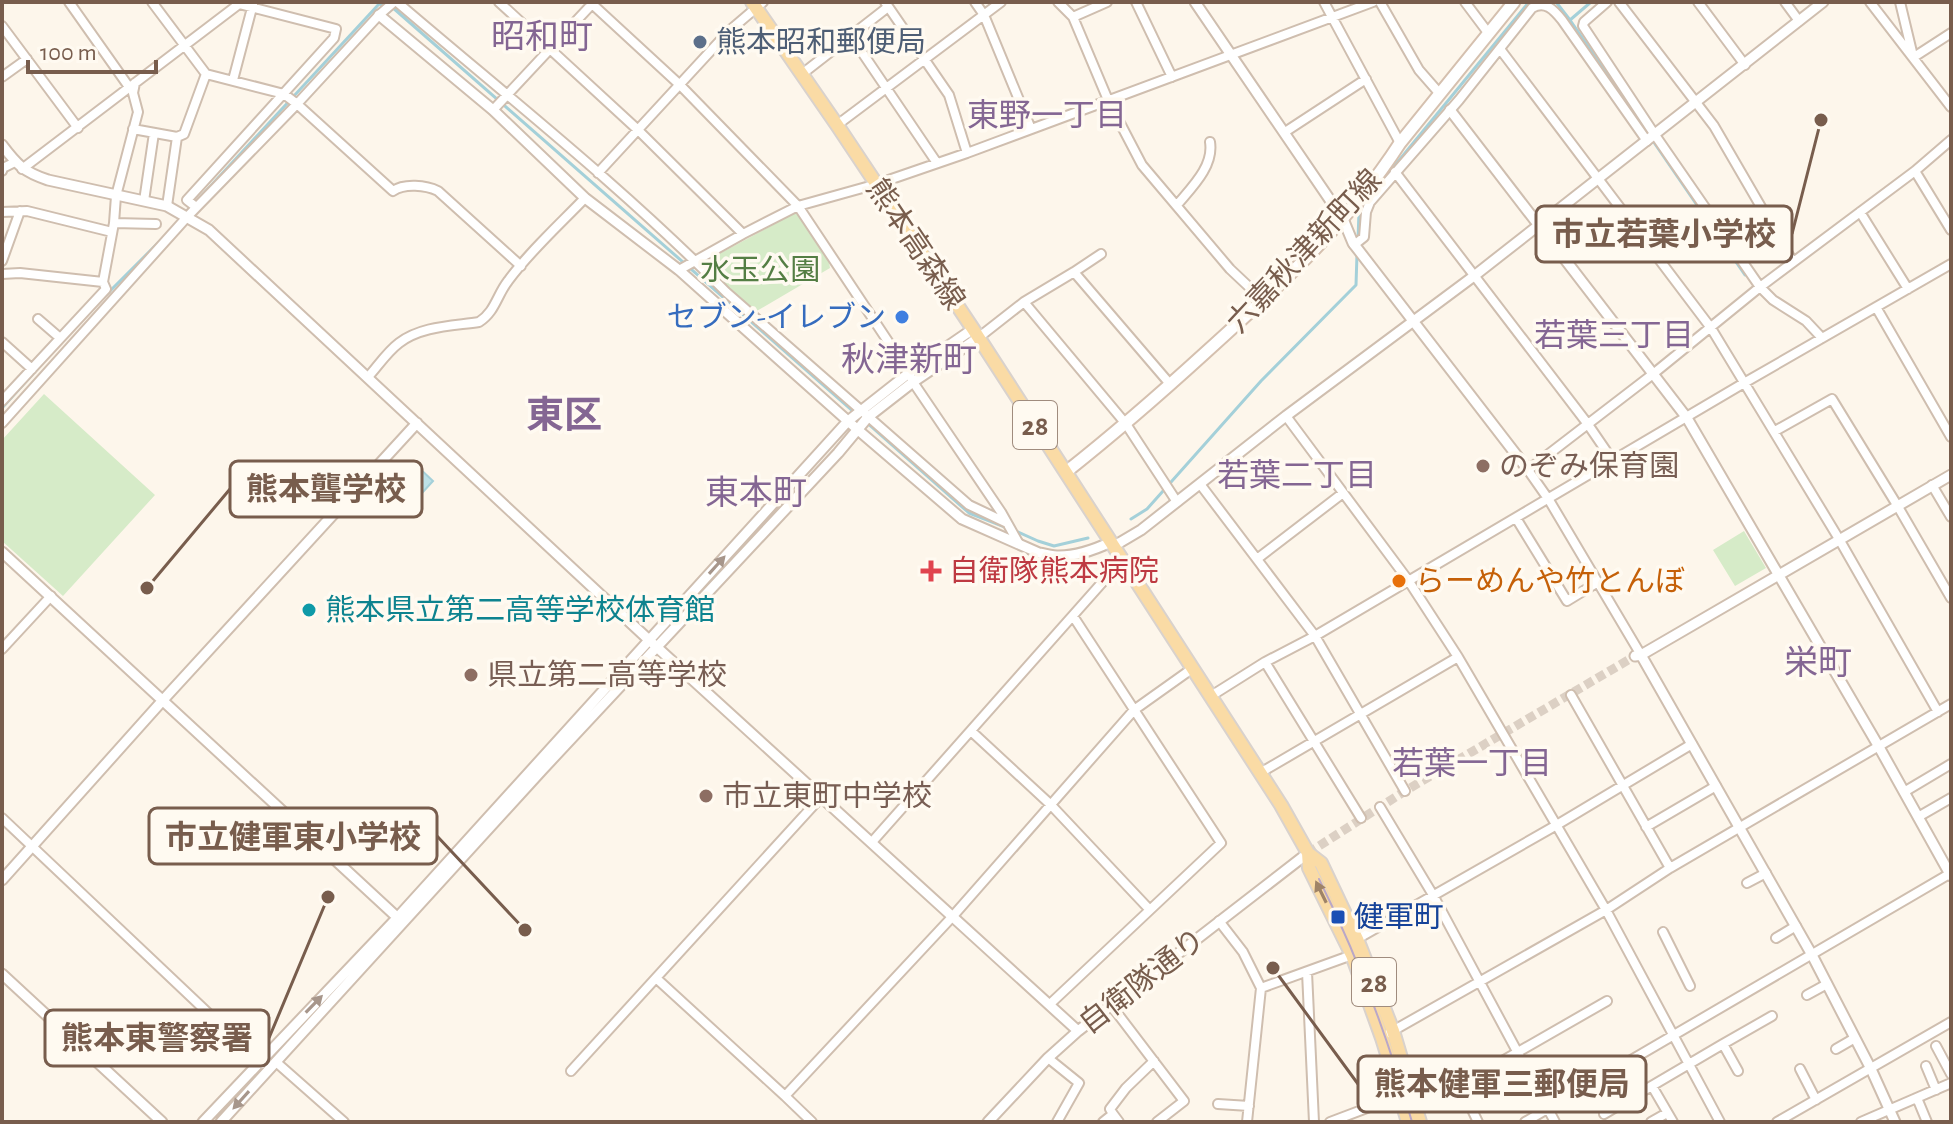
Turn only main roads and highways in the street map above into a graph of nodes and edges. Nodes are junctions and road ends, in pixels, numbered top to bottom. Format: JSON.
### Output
{"nodes":[{"id":1,"x":1514,"y":2,"type":"edge"},
{"id":2,"x":757,"y":4,"type":"edge"},
{"id":3,"x":1066,"y":472,"type":"junction"},
{"id":4,"x":1308,"y":853,"type":"junction"},
{"id":5,"x":1388,"y":1034,"type":"junction"},
{"id":6,"x":1406,"y":1093,"type":"junction"},
{"id":7,"x":1419,"y":1116,"type":"edge"},
{"id":8,"x":1408,"y":1122,"type":"edge"}],
"edges":[{"from":1,"to":3,"type":"main road","name":"六嘉秋津新町線"},
{"from":2,"to":3,"type":"main road","name":"熊本高森線","number":"28"},
{"from":3,"to":4,"type":"main road","name":"熊本高森線","number":"28"},
{"from":5,"to":4,"type":"main road","name":"熊本高森線","number":"28","one_way":true},
{"from":4,"to":5,"type":"main road","name":"熊本高森線","number":"28"},
{"from":5,"to":6,"type":"main road","name":"熊本高森線","number":"28"},
{"from":6,"to":7,"type":"main road","name":"熊本高森線","number":"28"},
{"from":6,"to":8,"type":"main road","name":"熊本高森線","number":"28"}]}
